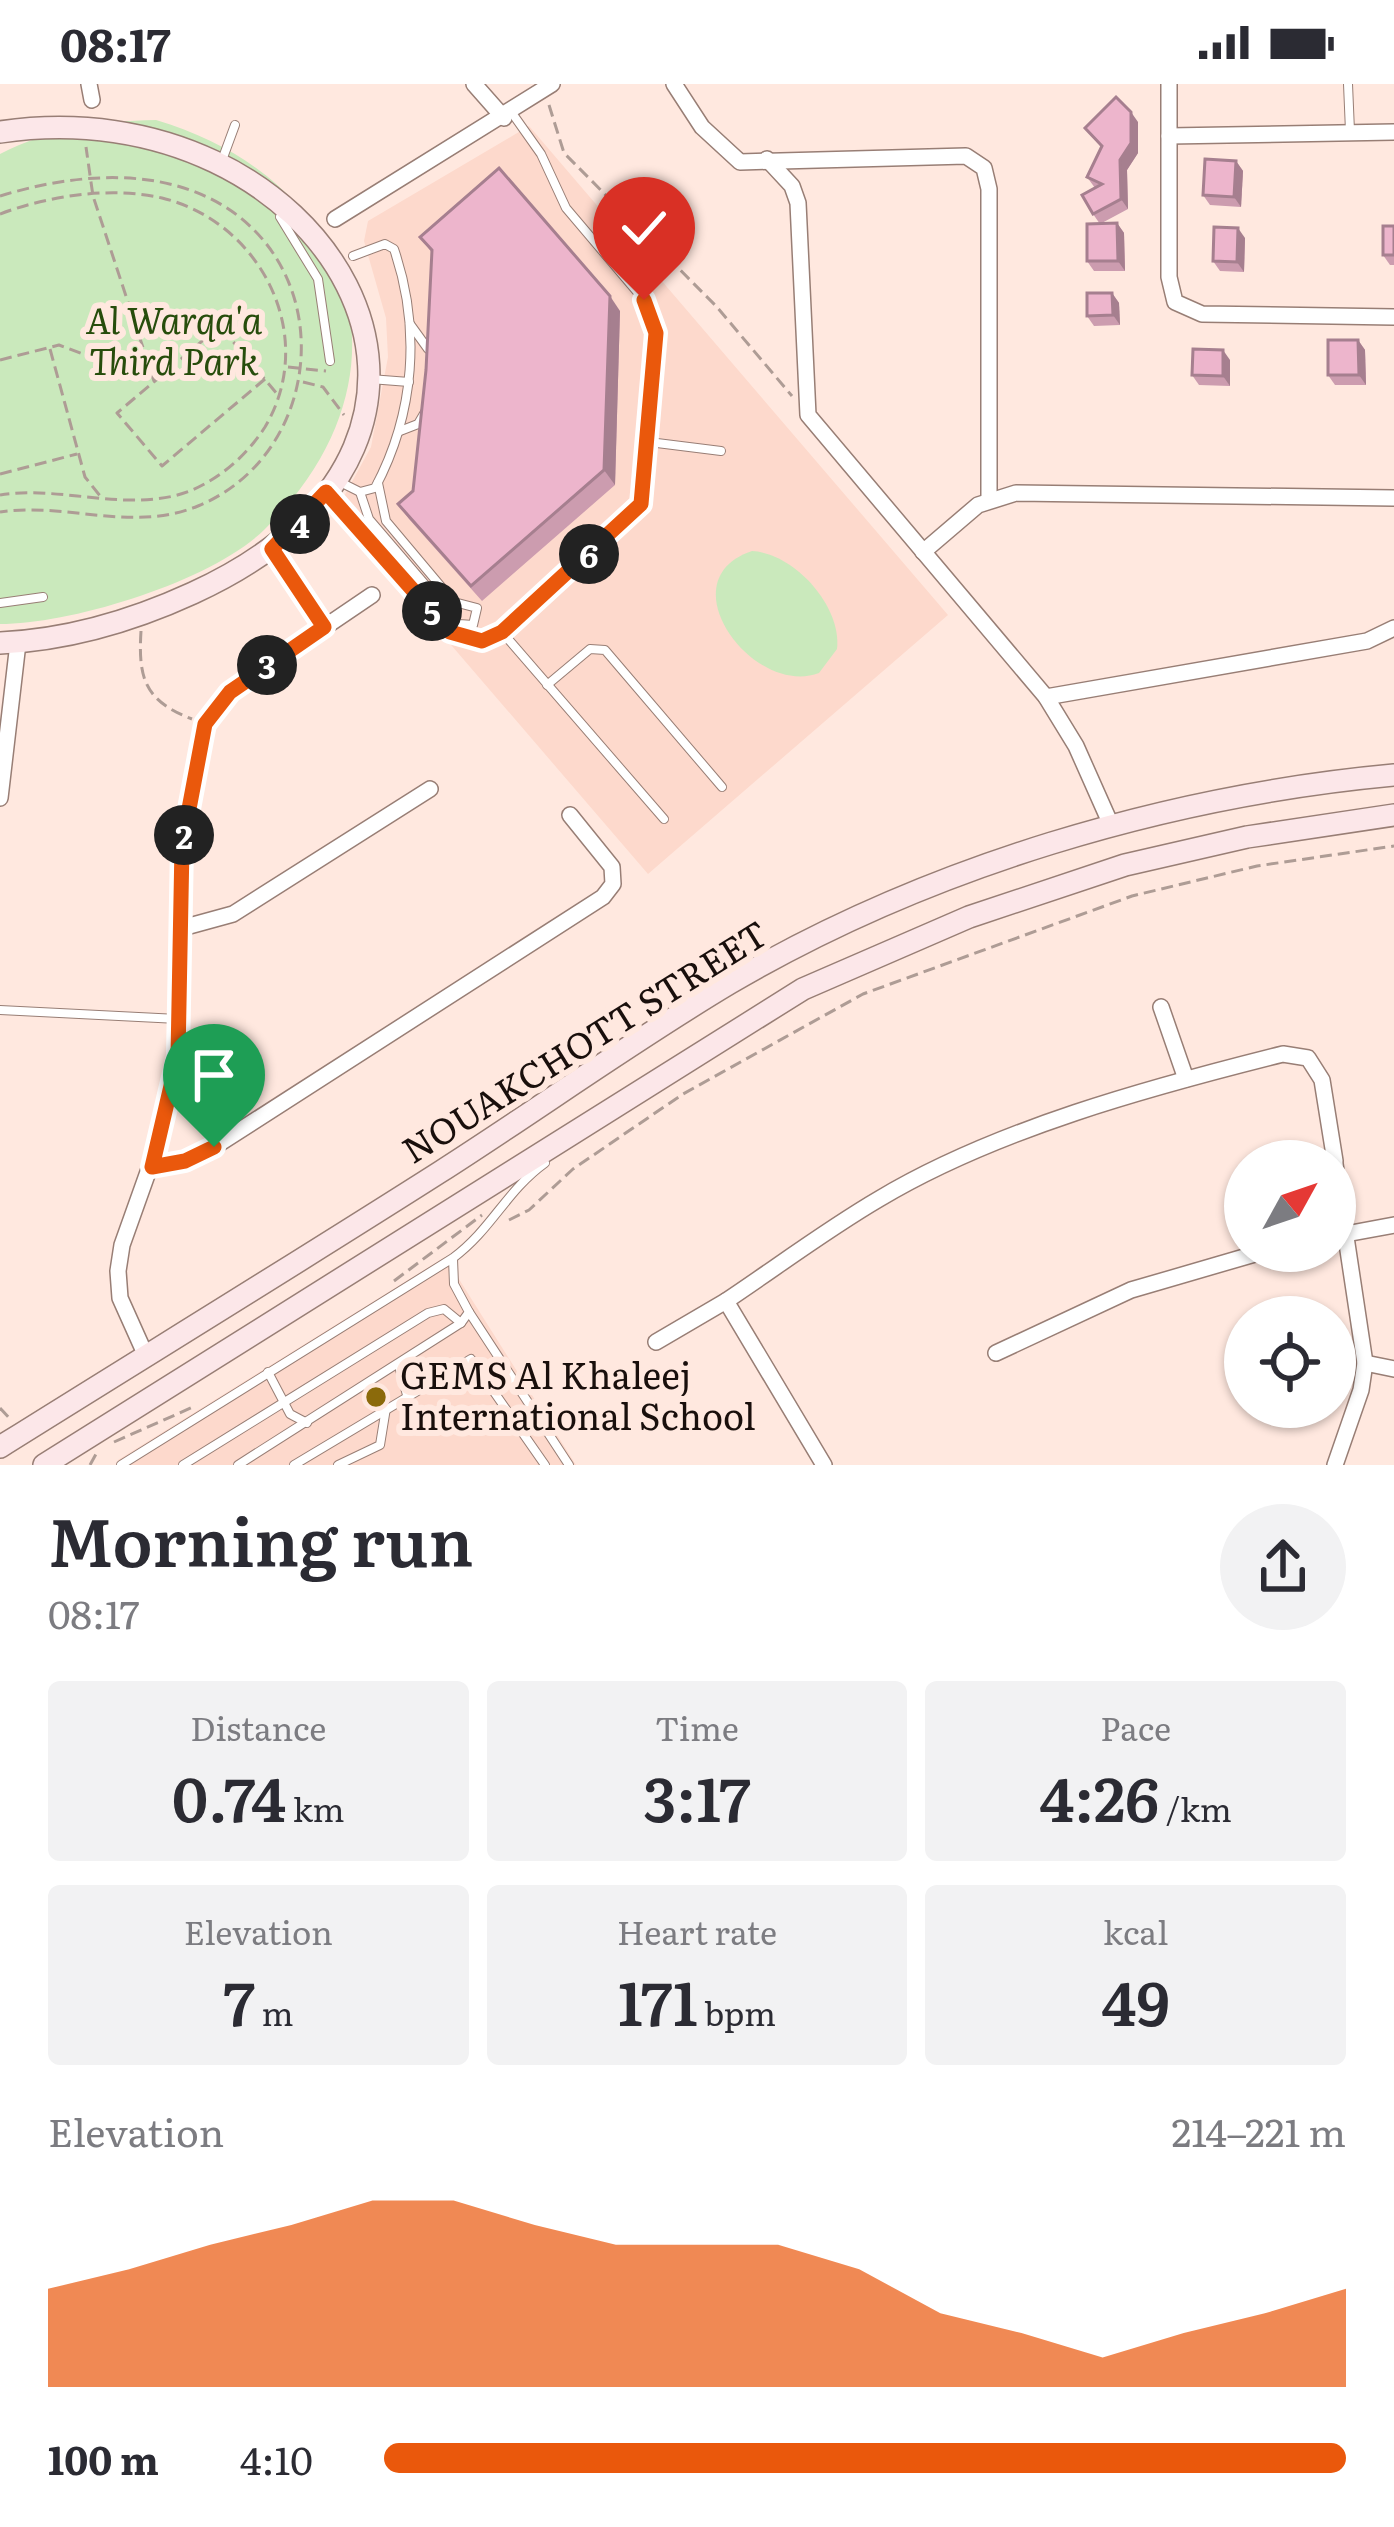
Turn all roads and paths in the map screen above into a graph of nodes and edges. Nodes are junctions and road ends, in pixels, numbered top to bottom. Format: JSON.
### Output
{"nodes":[{"id":1,"x":474,"y":84,"type":"edge"},
{"id":2,"x":674,"y":84,"type":"edge"},
{"id":3,"x":1168,"y":84,"type":"edge"},
{"id":4,"x":1348,"y":84,"type":"edge"},
{"id":5,"x":546,"y":89,"type":"edge"},
{"id":6,"x":121,"y":98,"type":"dead end"},
{"id":7,"x":78,"y":99,"type":"edge"},
{"id":8,"x":208,"y":113,"type":"dead end"},
{"id":9,"x":508,"y":115,"type":"junction"},
{"id":10,"x":235,"y":125,"type":"junction"},
{"id":11,"x":0,"y":132,"type":"edge"},
{"id":12,"x":1394,"y":132,"type":"edge"},
{"id":13,"x":1350,"y":133,"type":"junction"},
{"id":14,"x":1169,"y":136,"type":"junction"},
{"id":15,"x":258,"y":140,"type":"dead end"},
{"id":16,"x":86,"y":142,"type":"dead end"},
{"id":17,"x":767,"y":159,"type":"junction"},
{"id":18,"x":91,"y":178,"type":"junction"},
{"id":19,"x":0,"y":196,"type":"edge"},
{"id":20,"x":92,"y":196,"type":"junction"},
{"id":21,"x":319,"y":196,"type":"dead end"},
{"id":22,"x":0,"y":214,"type":"edge"},
{"id":23,"x":335,"y":219,"type":"junction"},
{"id":24,"x":353,"y":256,"type":"junction"},
{"id":25,"x":1394,"y":317,"type":"edge"},
{"id":26,"x":410,"y":324,"type":"junction"},
{"id":27,"x":49,"y":347,"type":"junction"},
{"id":28,"x":0,"y":360,"type":"edge"},
{"id":29,"x":330,"y":361,"type":"joint"},
{"id":30,"x":286,"y":367,"type":"junction"},
{"id":31,"x":302,"y":370,"type":"junction"},
{"id":32,"x":428,"y":371,"type":"edge"},
{"id":33,"x":265,"y":379,"type":"junction"},
{"id":34,"x":368,"y":379,"type":"junction"},
{"id":35,"x":154,"y":381,"type":"junction"},
{"id":36,"x":301,"y":381,"type":"junction"},
{"id":37,"x":409,"y":382,"type":"junction"},
{"id":38,"x":427,"y":390,"type":"edge"},
{"id":39,"x":279,"y":396,"type":"junction"},
{"id":40,"x":808,"y":415,"type":"junction"},
{"id":41,"x":360,"y":422,"type":"junction"},
{"id":42,"x":399,"y":432,"type":"junction"},
{"id":43,"x":649,"y":442,"type":"junction"},
{"id":44,"x":721,"y":451,"type":"dead end"},
{"id":45,"x":79,"y":453,"type":"junction"},
{"id":46,"x":0,"y":474,"type":"edge"},
{"id":47,"x":378,"y":483,"type":"junction"},
{"id":48,"x":330,"y":486,"type":"junction"},
{"id":49,"x":360,"y":492,"type":"junction"},
{"id":50,"x":0,"y":495,"type":"edge"},
{"id":51,"x":101,"y":497,"type":"junction"},
{"id":52,"x":1394,"y":498,"type":"edge"},
{"id":53,"x":989,"y":499,"type":"junction"},
{"id":54,"x":0,"y":512,"type":"edge"},
{"id":55,"x":272,"y":549,"type":"junction"},
{"id":56,"x":923,"y":553,"type":"junction"},
{"id":57,"x":372,"y":595,"type":"dead end"},
{"id":58,"x":43,"y":597,"type":"dead end"},
{"id":59,"x":0,"y":603,"type":"edge"},
{"id":60,"x":142,"y":613,"type":"junction"},
{"id":61,"x":324,"y":627,"type":"junction"},
{"id":62,"x":1394,"y":628,"type":"edge"},
{"id":63,"x":502,"y":632,"type":"junction"},
{"id":64,"x":9,"y":643,"type":"edge"},
{"id":65,"x":547,"y":685,"type":"junction"},
{"id":66,"x":1046,"y":697,"type":"junction"},
{"id":67,"x":205,"y":724,"type":"junction"},
{"id":68,"x":1394,"y":775,"type":"edge"},
{"id":69,"x":722,"y":787,"type":"dead end"},
{"id":70,"x":430,"y":789,"type":"dead end"},
{"id":71,"x":0,"y":798,"type":"edge"},
{"id":72,"x":570,"y":815,"type":"dead end"},
{"id":73,"x":1394,"y":815,"type":"edge"},
{"id":74,"x":664,"y":819,"type":"dead end"},
{"id":75,"x":1112,"y":827,"type":"junction"},
{"id":76,"x":1394,"y":846,"type":"edge"},
{"id":77,"x":182,"y":928,"type":"junction"},
{"id":78,"x":1161,"y":1007,"type":"dead end"},
{"id":79,"x":0,"y":1010,"type":"edge"},
{"id":80,"x":762,"y":1011,"type":"junction"},
{"id":81,"x":182,"y":1019,"type":"junction"},
{"id":82,"x":1186,"y":1079,"type":"junction"},
{"id":83,"x":1332,"y":1140,"type":"edge"},
{"id":84,"x":152,"y":1167,"type":"junction"},
{"id":85,"x":411,"y":1190,"type":"junction"},
{"id":86,"x":497,"y":1216,"type":"junction"},
{"id":87,"x":1394,"y":1225,"type":"edge"},
{"id":88,"x":1356,"y":1232,"type":"edge"},
{"id":89,"x":453,"y":1258,"type":"junction"},
{"id":90,"x":1224,"y":1263,"type":"edge"},
{"id":91,"x":1348,"y":1272,"type":"edge"},
{"id":92,"x":386,"y":1286,"type":"dead end"},
{"id":93,"x":314,"y":1295,"type":"junction"},
{"id":94,"x":726,"y":1300,"type":"junction"},
{"id":95,"x":469,"y":1312,"type":"junction"},
{"id":96,"x":460,"y":1323,"type":"junction"},
{"id":97,"x":656,"y":1342,"type":"dead end"},
{"id":98,"x":995,"y":1353,"type":"dead end"},
{"id":99,"x":146,"y":1356,"type":"junction"},
{"id":100,"x":1364,"y":1363,"type":"junction"},
{"id":101,"x":398,"y":1365,"type":"junction"},
{"id":102,"x":1394,"y":1369,"type":"edge"},
{"id":103,"x":268,"y":1372,"type":"junction"},
{"id":104,"x":407,"y":1394,"type":"junction"},
{"id":105,"x":286,"y":1400,"type":"junction"},
{"id":106,"x":199,"y":1403,"type":"dead end"},
{"id":107,"x":386,"y":1408,"type":"junction"},
{"id":108,"x":307,"y":1423,"type":"junction"},
{"id":109,"x":0,"y":1447,"type":"edge"},
{"id":110,"x":126,"y":1464,"type":"edge"},
{"id":111,"x":44,"y":1465,"type":"edge"},
{"id":112,"x":90,"y":1465,"type":"edge"},
{"id":113,"x":184,"y":1465,"type":"edge"},
{"id":114,"x":238,"y":1465,"type":"edge"},
{"id":115,"x":294,"y":1465,"type":"edge"},
{"id":116,"x":338,"y":1465,"type":"edge"},
{"id":117,"x":544,"y":1465,"type":"edge"},
{"id":118,"x":569,"y":1465,"type":"edge"},
{"id":119,"x":824,"y":1465,"type":"edge"},
{"id":120,"x":1335,"y":1465,"type":"edge"}],
"edges":[{"from":1,"to":9,"type":"street"},
{"from":2,"to":17,"type":"street"},
{"from":3,"to":14,"type":"street"},
{"from":4,"to":13,"type":"lane"},
{"from":5,"to":9,"type":"street"},
{"from":5,"to":40,"type":"path"},
{"from":6,"to":7,"type":"street"},
{"from":7,"to":11,"type":"street"},
{"from":8,"to":10,"type":"street"},
{"from":9,"to":23,"type":"street"},
{"from":9,"to":43,"type":"lane"},
{"from":10,"to":15,"type":"street"},
{"from":10,"to":29,"type":"lane"},
{"from":12,"to":13,"type":"street"},
{"from":13,"to":14,"type":"street"},
{"from":14,"to":25,"type":"street"},
{"from":16,"to":18,"type":"path"},
{"from":17,"to":40,"type":"street"},
{"from":17,"to":53,"type":"street"},
{"from":18,"to":19,"type":"path"},
{"from":18,"to":20,"type":"path"},
{"from":18,"to":31,"type":"path"},
{"from":20,"to":22,"type":"path"},
{"from":20,"to":30,"type":"path"},
{"from":20,"to":35,"type":"path"},
{"from":21,"to":23,"type":"street"},
{"from":23,"to":24,"type":"street"},
{"from":24,"to":26,"type":"lane"},
{"from":24,"to":34,"type":"street"},
{"from":26,"to":32,"type":"lane"},
{"from":26,"to":37,"type":"lane"},
{"from":27,"to":28,"type":"path"},
{"from":27,"to":35,"type":"path"},
{"from":27,"to":45,"type":"path"},
{"from":29,"to":31,"type":"path"},
{"from":30,"to":31,"type":"path"},
{"from":30,"to":39,"type":"path"},
{"from":31,"to":36,"type":"path"},
{"from":33,"to":35,"type":"path"},
{"from":33,"to":35,"type":"path"},
{"from":33,"to":39,"type":"path"},
{"from":34,"to":37,"type":"lane"},
{"from":34,"to":41,"type":"street"},
{"from":36,"to":41,"type":"path"},
{"from":36,"to":54,"type":"path"},
{"from":37,"to":42,"type":"lane"},
{"from":38,"to":42,"type":"lane"},
{"from":39,"to":51,"type":"path"},
{"from":40,"to":56,"type":"street"},
{"from":41,"to":48,"type":"street"},
{"from":42,"to":47,"type":"lane"},
{"from":43,"to":44,"type":"lane"},
{"from":43,"to":63,"type":"lane"},
{"from":45,"to":46,"type":"path"},
{"from":45,"to":51,"type":"path"},
{"from":47,"to":49,"type":"lane"},
{"from":47,"to":49,"type":"lane"},
{"from":48,"to":49,"type":"lane"},
{"from":48,"to":55,"type":"street"},
{"from":48,"to":63,"type":"lane"},
{"from":50,"to":51,"type":"path"},
{"from":52,"to":53,"type":"street"},
{"from":53,"to":56,"type":"street"},
{"from":55,"to":60,"type":"street"},
{"from":55,"to":61,"type":"path"},
{"from":56,"to":66,"type":"street"},
{"from":57,"to":61,"type":"street"},
{"from":58,"to":59,"type":"lane"},
{"from":60,"to":64,"type":"street"},
{"from":60,"to":67,"type":"path"},
{"from":61,"to":67,"type":"street"},
{"from":62,"to":66,"type":"street"},
{"from":63,"to":65,"type":"lane"},
{"from":64,"to":71,"type":"street"},
{"from":65,"to":69,"type":"lane"},
{"from":65,"to":74,"type":"lane"},
{"from":66,"to":75,"type":"street"},
{"from":67,"to":77,"type":"street"},
{"from":68,"to":75,"type":"street","name":"NOUAKCHOTT STREET"},
{"from":70,"to":77,"type":"street"},
{"from":72,"to":84,"type":"street"},
{"from":73,"to":80,"type":"street","name":"NOUAKCHOTT STREET"},
{"from":75,"to":85,"type":"street","name":"NOUAKCHOTT STREET"},
{"from":76,"to":86,"type":"path"},
{"from":77,"to":81,"type":"street"},
{"from":78,"to":82,"type":"street"},
{"from":79,"to":81,"type":"lane"},
{"from":80,"to":86,"type":"lane"},
{"from":80,"to":93,"type":"street","name":"NOUAKCHOTT STREET"},
{"from":81,"to":84,"type":"street"},
{"from":82,"to":83,"type":"street"},
{"from":82,"to":94,"type":"street"},
{"from":84,"to":99,"type":"street"},
{"from":85,"to":93,"type":"street"},
{"from":85,"to":99,"type":"street","name":"NOUAKCHOTT STREET"},
{"from":86,"to":89,"type":"lane"},
{"from":86,"to":92,"type":"path"},
{"from":87,"to":88,"type":"street"},
{"from":89,"to":95,"type":"lane"},
{"from":89,"to":103,"type":"lane"},
{"from":90,"to":98,"type":"street"},
{"from":91,"to":100,"type":"street"},
{"from":93,"to":111,"type":"street","name":"NOUAKCHOTT STREET"},
{"from":94,"to":97,"type":"street"},
{"from":94,"to":119,"type":"street"},
{"from":95,"to":96,"type":"lane"},
{"from":95,"to":118,"type":"lane"},
{"from":96,"to":101,"type":"lane"},
{"from":96,"to":105,"type":"lane"},
{"from":99,"to":109,"type":"street","name":"NOUAKCHOTT STREET"},
{"from":100,"to":102,"type":"street"},
{"from":100,"to":120,"type":"street"},
{"from":101,"to":104,"type":"lane"},
{"from":101,"to":108,"type":"lane"},
{"from":103,"to":105,"type":"lane"},
{"from":103,"to":110,"type":"lane"},
{"from":104,"to":107,"type":"lane"},
{"from":104,"to":117,"type":"lane"},
{"from":105,"to":108,"type":"lane"},
{"from":105,"to":113,"type":"lane"},
{"from":106,"to":112,"type":"path"},
{"from":107,"to":115,"type":"lane"},
{"from":107,"to":116,"type":"lane"},
{"from":108,"to":114,"type":"lane"}]}
